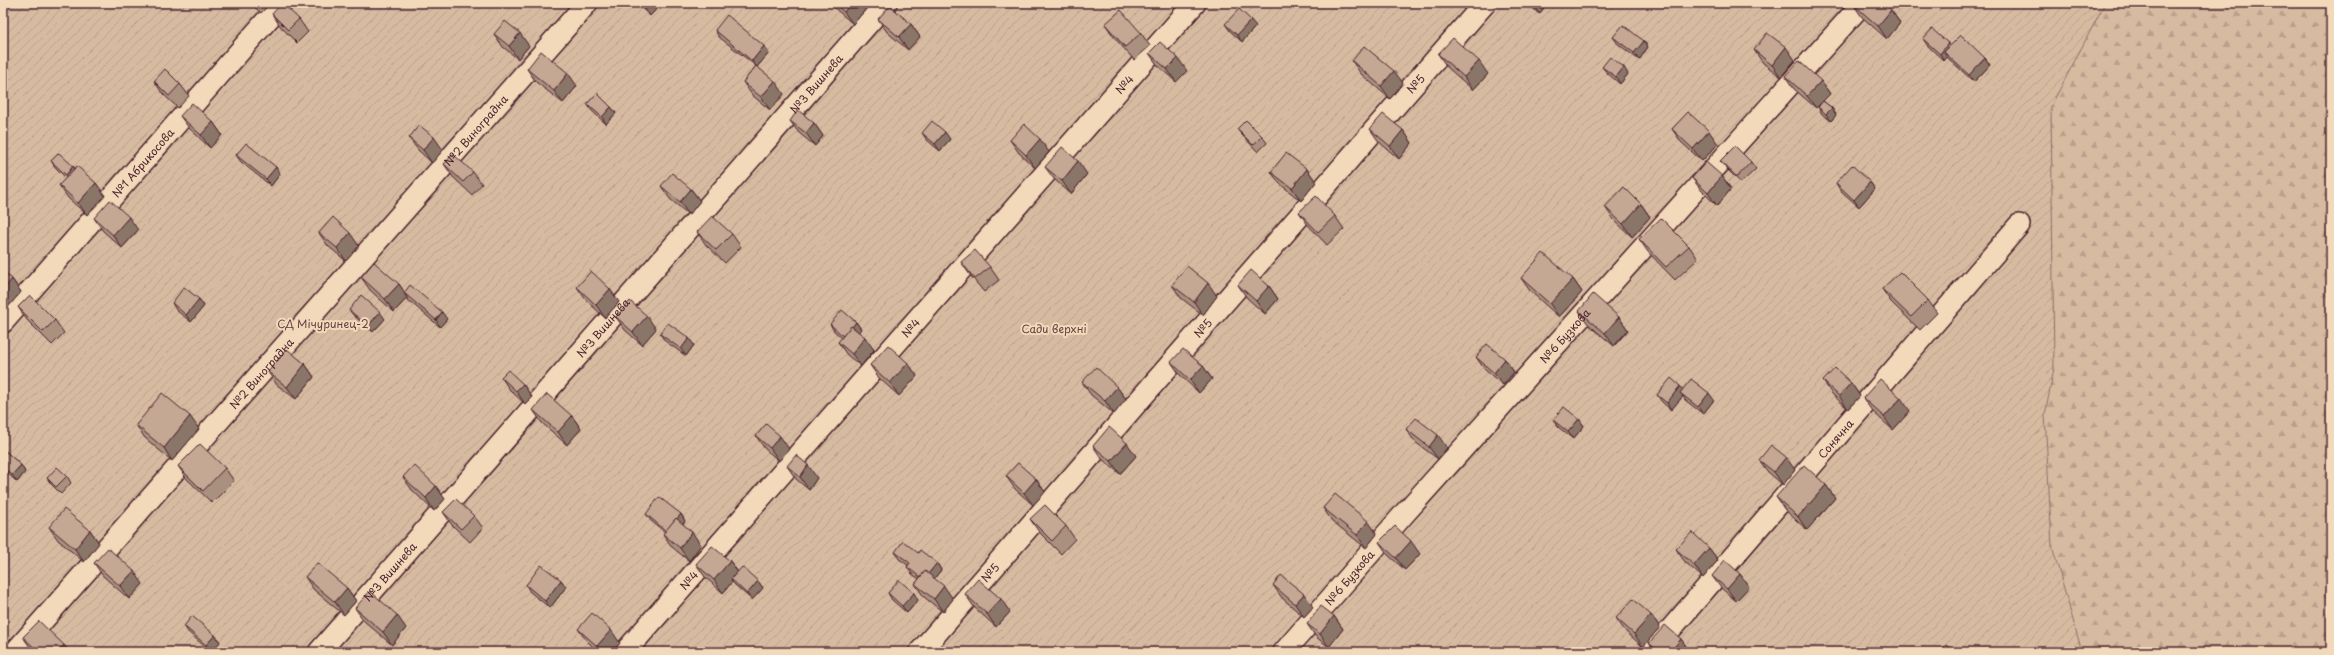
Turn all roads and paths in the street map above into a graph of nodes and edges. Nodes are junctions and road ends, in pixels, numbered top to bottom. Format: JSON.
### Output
{"nodes":[{"id":1,"x":282,"y":3,"type":"edge"},
{"id":2,"x":587,"y":3,"type":"edge"},
{"id":3,"x":886,"y":3,"type":"edge"},
{"id":4,"x":1195,"y":3,"type":"edge"},
{"id":5,"x":1485,"y":3,"type":"edge"},
{"id":6,"x":1863,"y":3,"type":"edge"},
{"id":7,"x":2019,"y":225,"type":"dead end"},
{"id":8,"x":3,"y":322,"type":"edge"},
{"id":9,"x":15,"y":652,"type":"edge"},
{"id":10,"x":319,"y":652,"type":"edge"},
{"id":11,"x":625,"y":652,"type":"edge"},
{"id":12,"x":920,"y":652,"type":"edge"},
{"id":13,"x":1284,"y":652,"type":"edge"},
{"id":14,"x":1651,"y":652,"type":"edge"}],
"edges":[{"from":1,"to":8,"type":"lane","name":"№1 Абрикосова"},
{"from":2,"to":9,"type":"lane","name":"№2 Виноградна"},
{"from":3,"to":10,"type":"lane","name":"№3 Вишнева"},
{"from":4,"to":11,"type":"lane","name":"№4"},
{"from":5,"to":12,"type":"lane","name":"№5"},
{"from":6,"to":13,"type":"lane","name":"№6 Бузкова"},
{"from":7,"to":14,"type":"lane","name":"Сонячна"}]}
